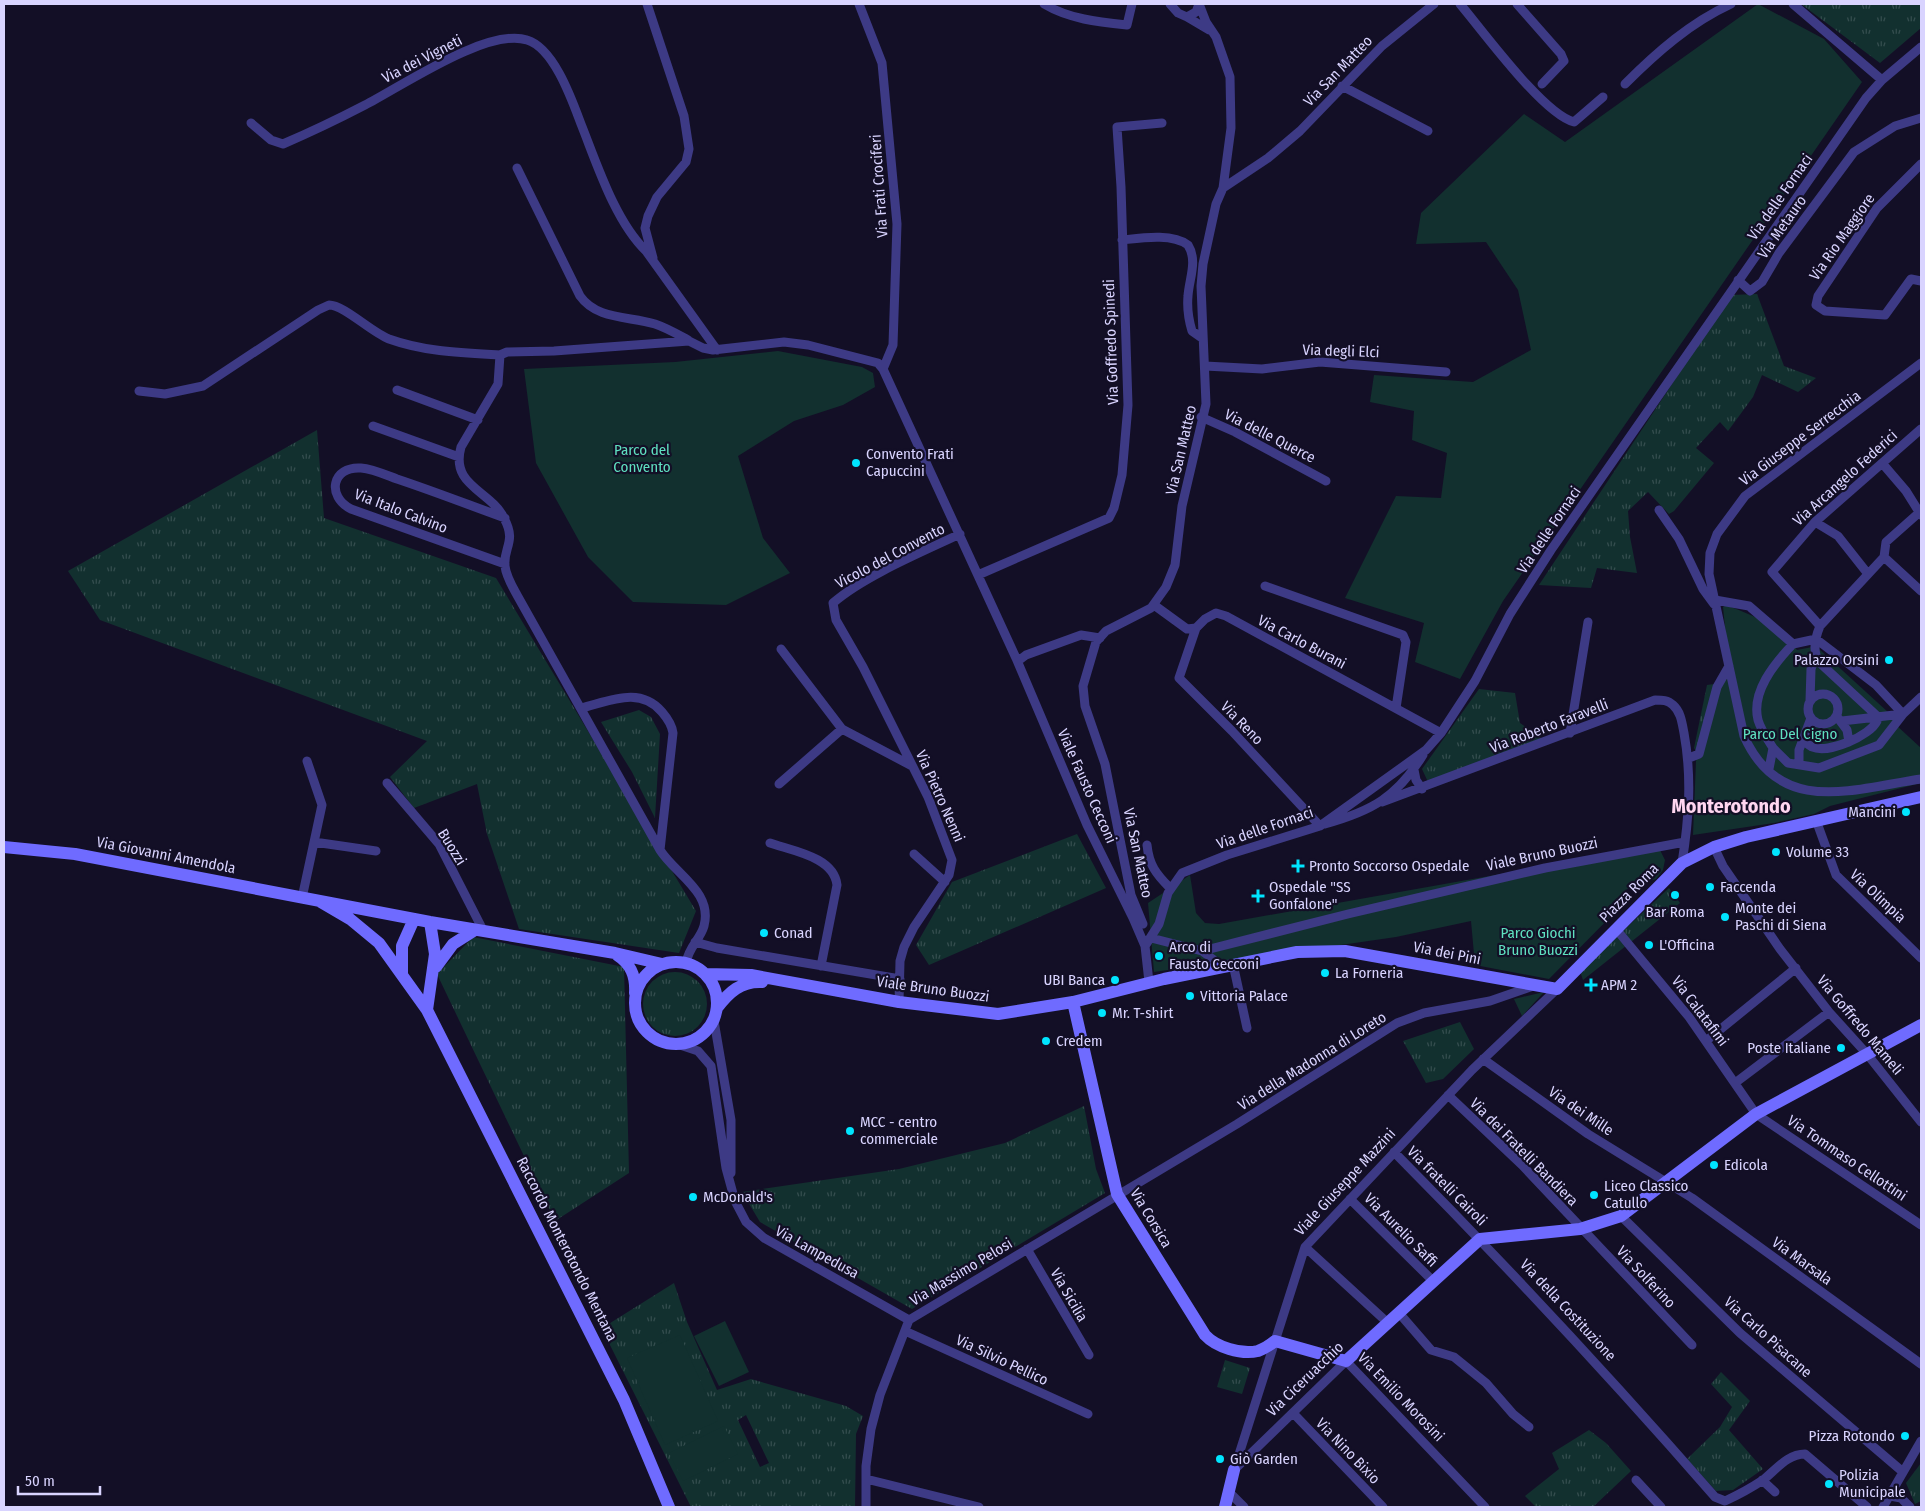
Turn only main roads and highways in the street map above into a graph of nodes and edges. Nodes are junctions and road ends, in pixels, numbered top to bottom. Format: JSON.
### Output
{"nodes":[{"id":1,"x":1921,"y":797,"type":"edge"},
{"id":2,"x":4,"y":847,"type":"edge"},
{"id":3,"x":321,"y":902,"type":"junction"},
{"id":4,"x":414,"y":919,"type":"junction"},
{"id":5,"x":430,"y":922,"type":"junction"},
{"id":6,"x":480,"y":931,"type":"junction"},
{"id":7,"x":615,"y":954,"type":"junction"},
{"id":8,"x":1361,"y":954,"type":"joint"},
{"id":9,"x":662,"y":964,"type":"junction"},
{"id":10,"x":435,"y":969,"type":"junction"},
{"id":11,"x":705,"y":974,"type":"junction"},
{"id":12,"x":402,"y":975,"type":"junction"},
{"id":13,"x":796,"y":983,"type":"junction"},
{"id":14,"x":1557,"y":989,"type":"joint"},
{"id":15,"x":635,"y":995,"type":"junction"},
{"id":16,"x":1073,"y":1002,"type":"junction"},
{"id":17,"x":427,"y":1010,"type":"junction"},
{"id":18,"x":716,"y":1014,"type":"junction"},
{"id":19,"x":1921,"y":1025,"type":"edge"},
{"id":20,"x":1480,"y":1239,"type":"joint"},
{"id":21,"x":1275,"y":1341,"type":"joint"},
{"id":22,"x":1346,"y":1361,"type":"joint"},
{"id":23,"x":1234,"y":1470,"type":"road end"},
{"id":24,"x":669,"y":1507,"type":"edge"},
{"id":25,"x":1225,"y":1507,"type":"edge"}],
"edges":[{"from":1,"to":14,"type":"main road","name":"Piazza Roma"},
{"from":2,"to":3,"type":"main road","name":"Via Giovanni Amendola"},
{"from":3,"to":4,"type":"main road","name":"Via Giovanni Amendola"},
{"from":3,"to":12,"type":"main road","name":"Raccordo Monterotondo Mentana"},
{"from":4,"to":5,"type":"main road","name":"Via Giovanni Amendola"},
{"from":4,"to":12,"type":"main road"},
{"from":5,"to":6,"type":"main road","name":"Via Giovanni Amendola"},
{"from":5,"to":10,"type":"main road"},
{"from":6,"to":7,"type":"main road","name":"Via Giovanni Amendola"},
{"from":6,"to":10,"type":"main road"},
{"from":7,"to":9,"type":"main road","name":"Via Giovanni Amendola"},
{"from":7,"to":15,"type":"main road"},
{"from":8,"to":14,"type":"main road","name":"Via dei Pini"},
{"from":8,"to":16,"type":"main road","name":"Viale Bruno Buozzi"},
{"from":9,"to":11,"type":"main road"},
{"from":9,"to":15,"type":"main road"},
{"from":10,"to":17,"type":"main road"},
{"from":11,"to":13,"type":"main road","name":"Viale Bruno Buozzi"},
{"from":11,"to":18,"type":"main road"},
{"from":12,"to":17,"type":"main road","name":"Raccordo Monterotondo Mentana"},
{"from":13,"to":16,"type":"main road","name":"Viale Bruno Buozzi"},
{"from":13,"to":18,"type":"main road","name":"Viale Bruno Buozzi"},
{"from":15,"to":18,"type":"main road"},
{"from":16,"to":21,"type":"main road","name":"Via Corsica"},
{"from":17,"to":24,"type":"main road","name":"Raccordo Monterotondo Mentana"},
{"from":19,"to":20,"type":"main road","name":"Via della Costituzione"},
{"from":20,"to":22,"type":"main road","name":"Via Ciceruacchio"},
{"from":21,"to":22,"type":"main road","name":"Via Emilio Morosini"},
{"from":23,"to":25,"type":"main road","name":"Viale Giuseppe Mazzini"}]}
